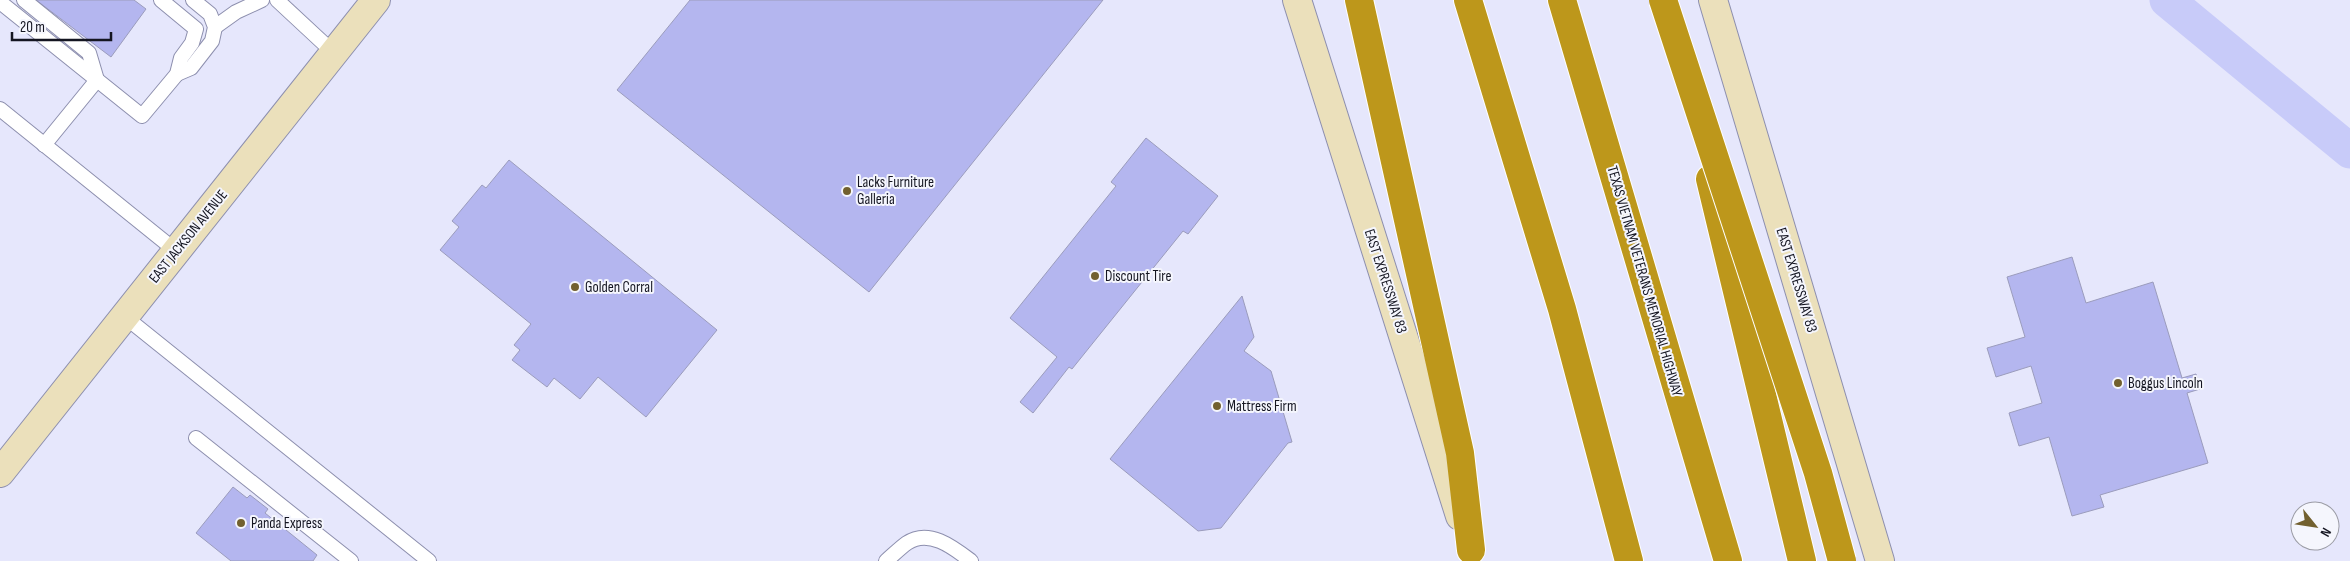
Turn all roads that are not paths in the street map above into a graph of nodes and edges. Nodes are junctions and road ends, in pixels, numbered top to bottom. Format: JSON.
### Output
{"nodes":[{"id":1,"x":24,"y":0,"type":"edge"},
{"id":2,"x":161,"y":0,"type":"edge"},
{"id":3,"x":193,"y":0,"type":"edge"},
{"id":4,"x":262,"y":0,"type":"edge"},
{"id":5,"x":277,"y":0,"type":"edge"},
{"id":6,"x":376,"y":0,"type":"edge"},
{"id":7,"x":1297,"y":0,"type":"edge"},
{"id":8,"x":1359,"y":0,"type":"edge"},
{"id":9,"x":1468,"y":0,"type":"edge"},
{"id":10,"x":1562,"y":0,"type":"edge"},
{"id":11,"x":1663,"y":0,"type":"edge"},
{"id":12,"x":1667,"y":0,"type":"edge"},
{"id":13,"x":1712,"y":0,"type":"edge"},
{"id":14,"x":0,"y":2,"type":"edge"},
{"id":15,"x":215,"y":27,"type":"junction"},
{"id":16,"x":334,"y":53,"type":"junction"},
{"id":17,"x":177,"y":74,"type":"junction"},
{"id":18,"x":97,"y":80,"type":"junction"},
{"id":19,"x":0,"y":109,"type":"edge"},
{"id":20,"x":44,"y":145,"type":"junction"},
{"id":21,"x":176,"y":251,"type":"junction"},
{"id":22,"x":124,"y":316,"type":"junction"},
{"id":23,"x":196,"y":438,"type":"dead end"},
{"id":24,"x":0,"y":473,"type":"edge"},
{"id":25,"x":1473,"y":555,"type":"edge"},
{"id":26,"x":351,"y":561,"type":"edge"},
{"id":27,"x":429,"y":561,"type":"edge"},
{"id":28,"x":886,"y":561,"type":"edge"},
{"id":29,"x":971,"y":561,"type":"edge"},
{"id":30,"x":1629,"y":561,"type":"edge"},
{"id":31,"x":1728,"y":561,"type":"edge"},
{"id":32,"x":1802,"y":561,"type":"edge"},
{"id":33,"x":1842,"y":561,"type":"edge"},
{"id":34,"x":1880,"y":561,"type":"edge"}],
"edges":[{"from":1,"to":18,"type":"lane"},
{"from":2,"to":17,"type":"lane"},
{"from":3,"to":15,"type":"lane"},
{"from":4,"to":15,"type":"lane"},
{"from":5,"to":16,"type":"lane"},
{"from":6,"to":16,"type":"main road","name":"EAST JACKSON AVENUE"},
{"from":7,"to":25,"type":"main road","name":"EAST EXPRESSWAY 83"},
{"from":8,"to":25,"type":"highway"},
{"from":9,"to":30,"type":"highway"},
{"from":10,"to":31,"type":"highway","name":"TEXAS VIETNAM VETERANS MEMORIAL HIGHWAY"},
{"from":11,"to":33,"type":"highway","bridge":true},
{"from":12,"to":32,"type":"highway"},
{"from":13,"to":34,"type":"main road","name":"EAST EXPRESSWAY 83"},
{"from":14,"to":18,"type":"lane"},
{"from":15,"to":17,"type":"lane"},
{"from":16,"to":21,"type":"main road","name":"EAST JACKSON AVENUE"},
{"from":17,"to":18,"type":"lane"},
{"from":18,"to":20,"type":"lane"},
{"from":19,"to":20,"type":"lane"},
{"from":20,"to":21,"type":"lane"},
{"from":21,"to":22,"type":"main road","name":"EAST JACKSON AVENUE"},
{"from":22,"to":24,"type":"main road","name":"EAST JACKSON AVENUE"},
{"from":22,"to":27,"type":"lane"},
{"from":23,"to":26,"type":"lane"},
{"from":28,"to":29,"type":"lane"}]}
